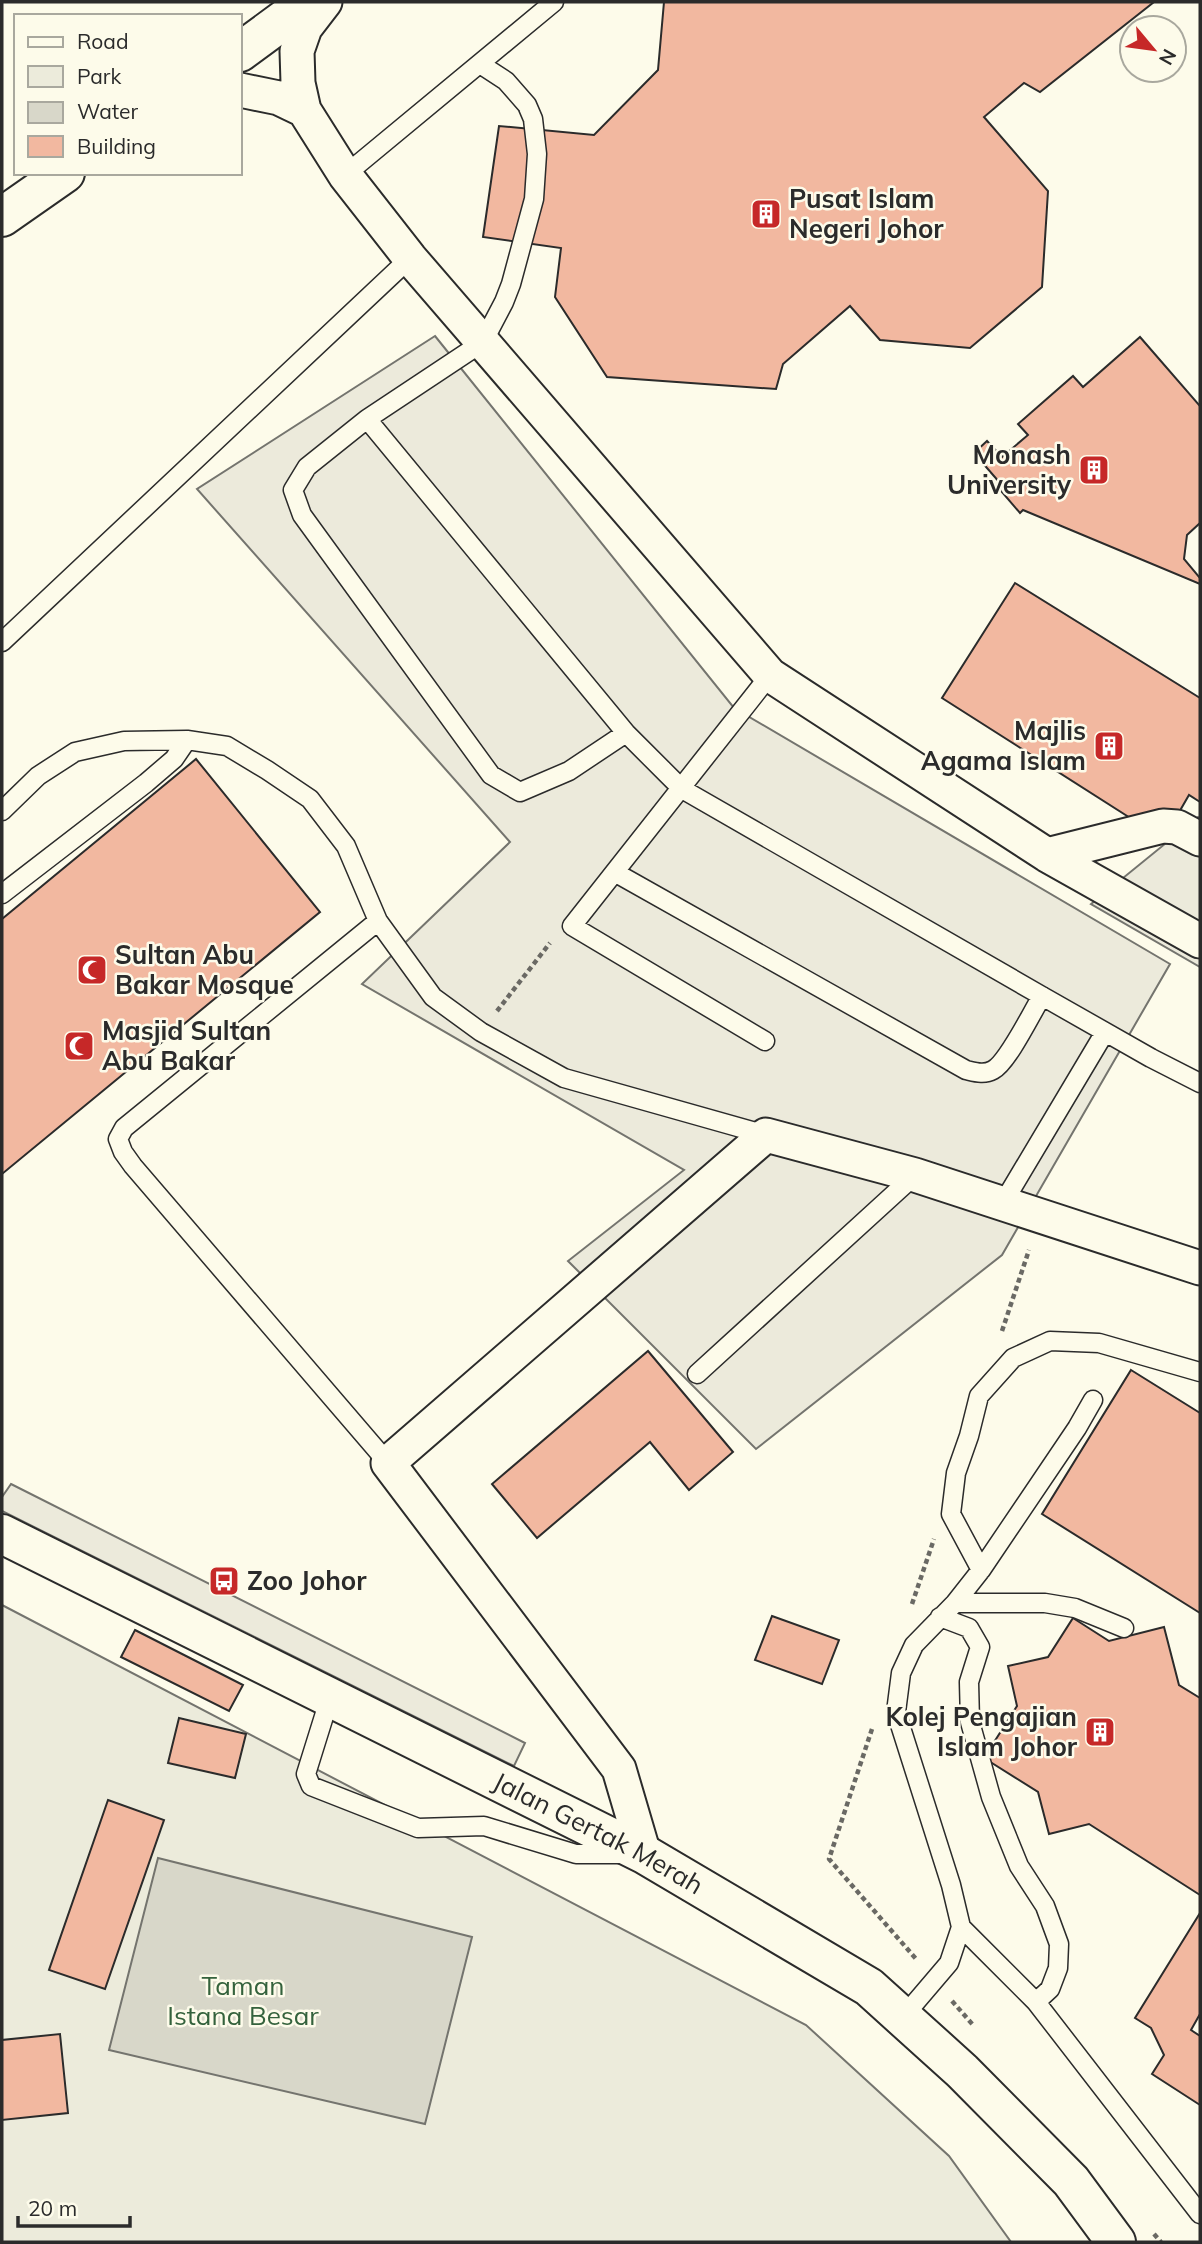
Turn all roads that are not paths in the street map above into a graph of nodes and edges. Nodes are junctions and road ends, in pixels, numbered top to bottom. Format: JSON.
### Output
{"nodes":[{"id":1,"x":308,"y":2,"type":"edge"},
{"id":2,"x":325,"y":2,"type":"edge"},
{"id":3,"x":554,"y":2,"type":"edge"},
{"id":4,"x":242,"y":51,"type":"edge"},
{"id":5,"x":480,"y":64,"type":"junction"},
{"id":6,"x":242,"y":90,"type":"edge"},
{"id":7,"x":304,"y":110,"type":"junction"},
{"id":8,"x":62,"y":175,"type":"edge"},
{"id":9,"x":345,"y":175,"type":"junction"},
{"id":10,"x":2,"y":217,"type":"edge"},
{"id":11,"x":410,"y":258,"type":"junction"},
{"id":12,"x":483,"y":342,"type":"junction"},
{"id":13,"x":367,"y":419,"type":"junction"},
{"id":14,"x":2,"y":642,"type":"edge"},
{"id":15,"x":771,"y":675,"type":"junction"},
{"id":16,"x":626,"y":733,"type":"junction"},
{"id":17,"x":187,"y":740,"type":"junction"},
{"id":18,"x":682,"y":789,"type":"junction"},
{"id":19,"x":2,"y":811,"type":"edge"},
{"id":20,"x":1200,"y":839,"type":"edge"},
{"id":21,"x":1047,"y":855,"type":"junction"},
{"id":22,"x":616,"y":873,"type":"junction"},
{"id":23,"x":2,"y":894,"type":"edge"},
{"id":24,"x":378,"y":921,"type":"junction"},
{"id":25,"x":1200,"y":941,"type":"edge"},
{"id":26,"x":1042,"y":996,"type":"junction"},
{"id":27,"x":1105,"y":1032,"type":"junction"},
{"id":28,"x":765,"y":1041,"type":"dead end"},
{"id":29,"x":1200,"y":1083,"type":"edge"},
{"id":30,"x":766,"y":1135,"type":"junction"},
{"id":31,"x":915,"y":1175,"type":"junction"},
{"id":32,"x":1003,"y":1203,"type":"junction"},
{"id":33,"x":1200,"y":1268,"type":"edge"},
{"id":34,"x":1200,"y":1372,"type":"edge"},
{"id":35,"x":697,"y":1374,"type":"dead end"},
{"id":36,"x":1093,"y":1400,"type":"dead end"},
{"id":37,"x":388,"y":1463,"type":"junction"},
{"id":38,"x":2,"y":1534,"type":"edge"},
{"id":39,"x":981,"y":1570,"type":"junction"},
{"id":40,"x":955,"y":1603,"type":"junction"},
{"id":41,"x":940,"y":1618,"type":"junction"},
{"id":42,"x":1124,"y":1628,"type":"dead end"},
{"id":43,"x":330,"y":1697,"type":"junction"},
{"id":44,"x":644,"y":1854,"type":"junction"},
{"id":45,"x":961,"y":1927,"type":"junction"},
{"id":46,"x":1036,"y":2002,"type":"junction"},
{"id":47,"x":903,"y":2017,"type":"junction"},
{"id":48,"x":1200,"y":2214,"type":"edge"},
{"id":49,"x":1116,"y":2242,"type":"edge"}],
"edges":[{"from":1,"to":4,"type":"main road"},
{"from":2,"to":7,"type":"street"},
{"from":3,"to":5,"type":"lane"},
{"from":5,"to":9,"type":"lane"},
{"from":5,"to":12,"type":"lane"},
{"from":6,"to":7,"type":"street"},
{"from":7,"to":9,"type":"street"},
{"from":8,"to":10,"type":"main road"},
{"from":9,"to":11,"type":"street"},
{"from":11,"to":12,"type":"street"},
{"from":11,"to":14,"type":"lane"},
{"from":12,"to":13,"type":"lane"},
{"from":12,"to":15,"type":"street"},
{"from":13,"to":16,"type":"lane"},
{"from":13,"to":16,"type":"lane"},
{"from":15,"to":18,"type":"lane"},
{"from":15,"to":21,"type":"street"},
{"from":16,"to":18,"type":"lane"},
{"from":17,"to":19,"type":"lane"},
{"from":17,"to":23,"type":"lane"},
{"from":17,"to":24,"type":"lane"},
{"from":18,"to":22,"type":"lane"},
{"from":18,"to":26,"type":"lane"},
{"from":20,"to":21,"type":"street"},
{"from":21,"to":25,"type":"street"},
{"from":22,"to":26,"type":"lane"},
{"from":22,"to":28,"type":"lane"},
{"from":24,"to":30,"type":"lane"},
{"from":24,"to":37,"type":"lane"},
{"from":26,"to":27,"type":"lane"},
{"from":27,"to":29,"type":"lane"},
{"from":27,"to":32,"type":"lane"},
{"from":30,"to":31,"type":"street"},
{"from":30,"to":37,"type":"street"},
{"from":31,"to":32,"type":"street"},
{"from":31,"to":35,"type":"lane"},
{"from":32,"to":33,"type":"street"},
{"from":34,"to":39,"type":"lane"},
{"from":36,"to":39,"type":"lane"},
{"from":37,"to":44,"type":"street"},
{"from":38,"to":43,"type":"main road","name":"Jalan Gertak Merah"},
{"from":39,"to":40,"type":"lane"},
{"from":40,"to":41,"type":"lane"},
{"from":40,"to":42,"type":"lane"},
{"from":41,"to":45,"type":"lane"},
{"from":41,"to":46,"type":"lane"},
{"from":43,"to":44,"type":"main road","name":"Jalan Gertak Merah"},
{"from":43,"to":44,"type":"lane"},
{"from":44,"to":47,"type":"main road","name":"Jalan Gertak Merah"},
{"from":45,"to":46,"type":"lane"},
{"from":45,"to":47,"type":"lane"},
{"from":46,"to":48,"type":"lane"},
{"from":47,"to":49,"type":"main road","name":"Jalan Gertak Merah"}]}
